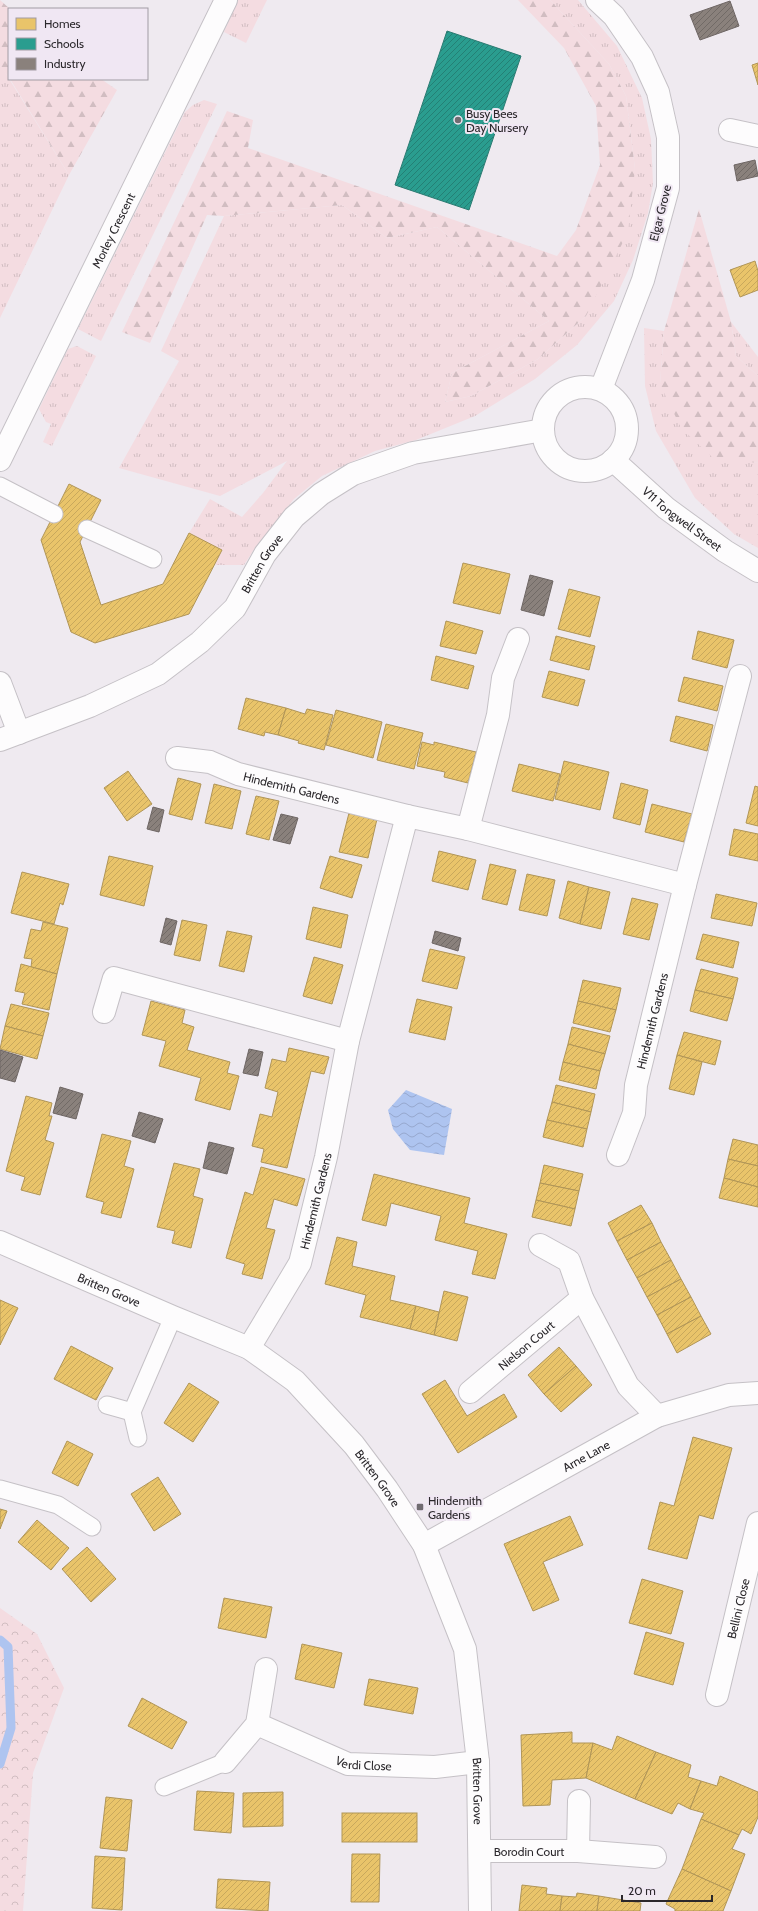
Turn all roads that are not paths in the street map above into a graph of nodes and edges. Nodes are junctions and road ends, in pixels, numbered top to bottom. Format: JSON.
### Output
{"nodes":[{"id":1,"x":226,"y":0,"type":"edge"},
{"id":2,"x":597,"y":0,"type":"edge"},
{"id":3,"x":730,"y":130,"type":"dead end"},
{"id":4,"x":758,"y":136,"type":"edge"},
{"id":5,"x":601,"y":389,"type":"junction"},
{"id":6,"x":543,"y":430,"type":"junction"},
{"id":7,"x":0,"y":460,"type":"edge"},
{"id":8,"x":613,"y":460,"type":"junction"},
{"id":9,"x":0,"y":486,"type":"edge"},
{"id":10,"x":54,"y":514,"type":"dead end"},
{"id":11,"x":87,"y":529,"type":"dead end"},
{"id":12,"x":153,"y":559,"type":"dead end"},
{"id":13,"x":758,"y":571,"type":"edge"},
{"id":14,"x":518,"y":639,"type":"dead end"},
{"id":15,"x":740,"y":676,"type":"dead end"},
{"id":16,"x":0,"y":683,"type":"edge"},
{"id":17,"x":10,"y":736,"type":"edge"},
{"id":18,"x":177,"y":758,"type":"dead end"},
{"id":19,"x":407,"y":816,"type":"junction"},
{"id":20,"x":468,"y":829,"type":"junction"},
{"id":21,"x":685,"y":885,"type":"junction"},
{"id":22,"x":104,"y":1012,"type":"dead end"},
{"id":23,"x":348,"y":1041,"type":"junction"},
{"id":24,"x":618,"y":1155,"type":"dead end"},
{"id":25,"x":0,"y":1242,"type":"edge"},
{"id":26,"x":540,"y":1245,"type":"dead end"},
{"id":27,"x":582,"y":1298,"type":"junction"},
{"id":28,"x":173,"y":1317,"type":"junction"},
{"id":29,"x":249,"y":1348,"type":"junction"},
{"id":30,"x":470,"y":1392,"type":"dead end"},
{"id":31,"x":758,"y":1393,"type":"edge"},
{"id":32,"x":107,"y":1405,"type":"dead end"},
{"id":33,"x":132,"y":1412,"type":"junction"},
{"id":34,"x":657,"y":1416,"type":"junction"},
{"id":35,"x":138,"y":1438,"type":"dead end"},
{"id":36,"x":0,"y":1489,"type":"edge"},
{"id":37,"x":758,"y":1523,"type":"edge"},
{"id":38,"x":92,"y":1527,"type":"dead end"},
{"id":39,"x":424,"y":1545,"type":"junction"},
{"id":40,"x":266,"y":1669,"type":"dead end"},
{"id":41,"x":717,"y":1694,"type":"dead end"},
{"id":42,"x":257,"y":1724,"type":"junction"},
{"id":43,"x":225,"y":1762,"type":"joint"},
{"id":44,"x":478,"y":1762,"type":"junction"},
{"id":45,"x":164,"y":1787,"type":"dead end"},
{"id":46,"x":578,"y":1801,"type":"dead end"},
{"id":47,"x":578,"y":1851,"type":"junction"},
{"id":48,"x":480,"y":1852,"type":"junction"},
{"id":49,"x":655,"y":1857,"type":"dead end"},
{"id":50,"x":480,"y":1911,"type":"edge"}],
"edges":[{"from":1,"to":7,"type":"street","name":"Morley Crescent"},
{"from":2,"to":5,"type":"street","name":"Elgar Grove"},
{"from":3,"to":4,"type":"street"},
{"from":5,"to":6,"type":"street"},
{"from":5,"to":8,"type":"street"},
{"from":6,"to":8,"type":"street"},
{"from":6,"to":17,"type":"street","name":"Britten Grove"},
{"from":8,"to":13,"type":"street","name":"V11 Tongwell Street"},
{"from":9,"to":10,"type":"lane"},
{"from":11,"to":12,"type":"lane"},
{"from":14,"to":20,"type":"street"},
{"from":15,"to":21,"type":"street","name":"Hindemith Gardens"},
{"from":16,"to":17,"type":"street"},
{"from":18,"to":19,"type":"street","name":"Hindemith Gardens"},
{"from":19,"to":20,"type":"street","name":"Hindemith Gardens"},
{"from":19,"to":23,"type":"street","name":"Hindemith Gardens"},
{"from":20,"to":21,"type":"street","name":"Hindemith Gardens"},
{"from":21,"to":24,"type":"street","name":"Hindemith Gardens"},
{"from":22,"to":23,"type":"street"},
{"from":23,"to":29,"type":"street","name":"Hindemith Gardens"},
{"from":25,"to":28,"type":"street","name":"Britten Grove"},
{"from":26,"to":27,"type":"street"},
{"from":27,"to":30,"type":"street","name":"Nielson Court"},
{"from":27,"to":34,"type":"street"},
{"from":28,"to":29,"type":"street","name":"Britten Grove"},
{"from":28,"to":33,"type":"lane"},
{"from":29,"to":39,"type":"street","name":"Britten Grove"},
{"from":31,"to":34,"type":"street","name":"Arne Lane"},
{"from":32,"to":33,"type":"lane"},
{"from":33,"to":35,"type":"lane"},
{"from":34,"to":39,"type":"street","name":"Arne Lane"},
{"from":36,"to":38,"type":"lane"},
{"from":37,"to":41,"type":"street","name":"Bellini Close"},
{"from":39,"to":44,"type":"street","name":"Britten Grove"},
{"from":40,"to":42,"type":"street"},
{"from":42,"to":43,"type":"street"},
{"from":42,"to":44,"type":"street","name":"Verdi Close"},
{"from":43,"to":45,"type":"lane"},
{"from":44,"to":48,"type":"street","name":"Britten Grove"},
{"from":46,"to":47,"type":"street","name":"Borodin Court"},
{"from":47,"to":48,"type":"street","name":"Borodin Court"},
{"from":47,"to":49,"type":"street","name":"Borodin Court"},
{"from":48,"to":50,"type":"street","name":"Britten Grove"}]}
